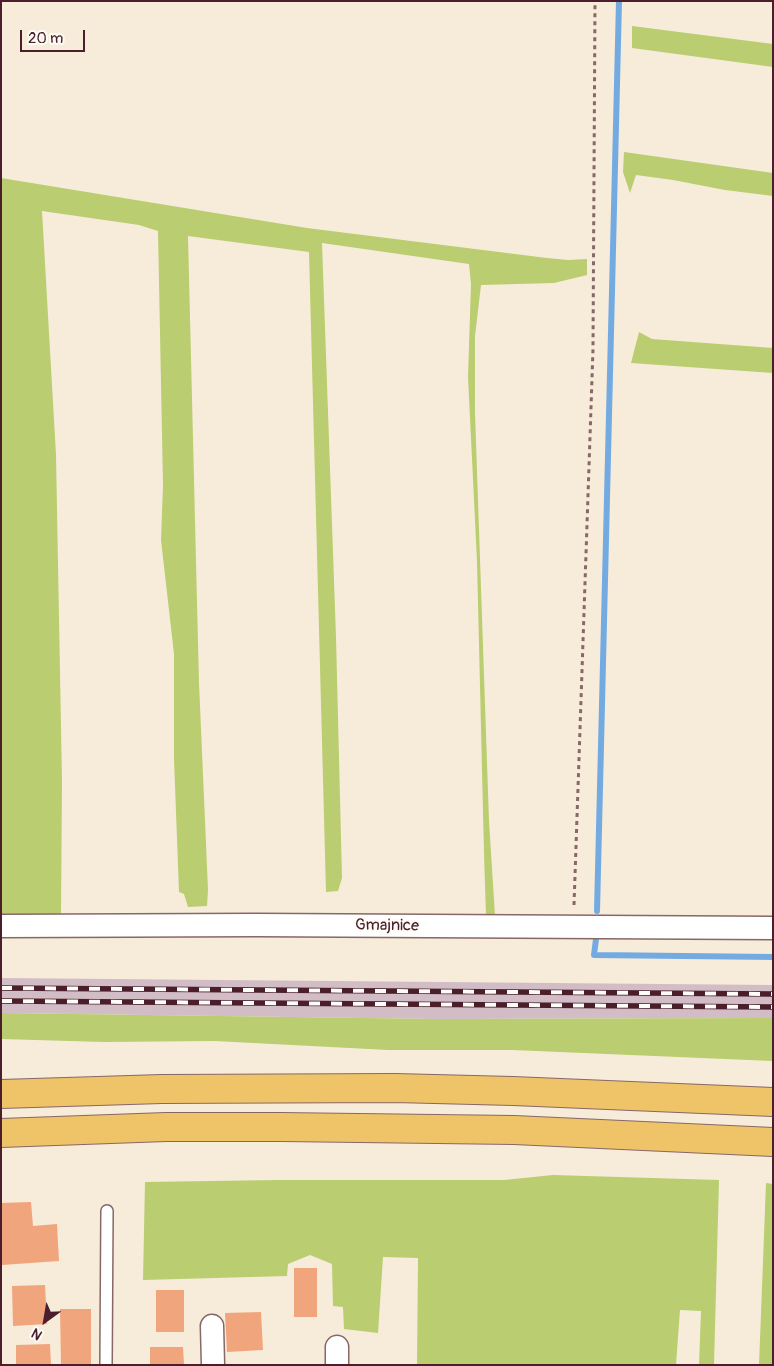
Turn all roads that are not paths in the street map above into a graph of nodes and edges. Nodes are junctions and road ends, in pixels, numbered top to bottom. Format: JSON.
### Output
{"nodes":[{"id":1,"x":1,"y":926,"type":"edge"},
{"id":2,"x":773,"y":928,"type":"edge"},
{"id":3,"x":1,"y":1094,"type":"edge"},
{"id":4,"x":773,"y":1102,"type":"edge"},
{"id":5,"x":1,"y":1133,"type":"edge"},
{"id":6,"x":773,"y":1142,"type":"edge"},
{"id":7,"x":107,"y":1211,"type":"dead end"},
{"id":8,"x":212,"y":1326,"type":"dead end"},
{"id":9,"x":106,"y":1365,"type":"edge"},
{"id":10,"x":213,"y":1365,"type":"edge"}],
"edges":[{"from":1,"to":2,"type":"street","name":"Gmajnice"},
{"from":3,"to":4,"type":"highway"},
{"from":5,"to":6,"type":"highway"},
{"from":7,"to":9,"type":"lane"},
{"from":8,"to":10,"type":"street"}]}
